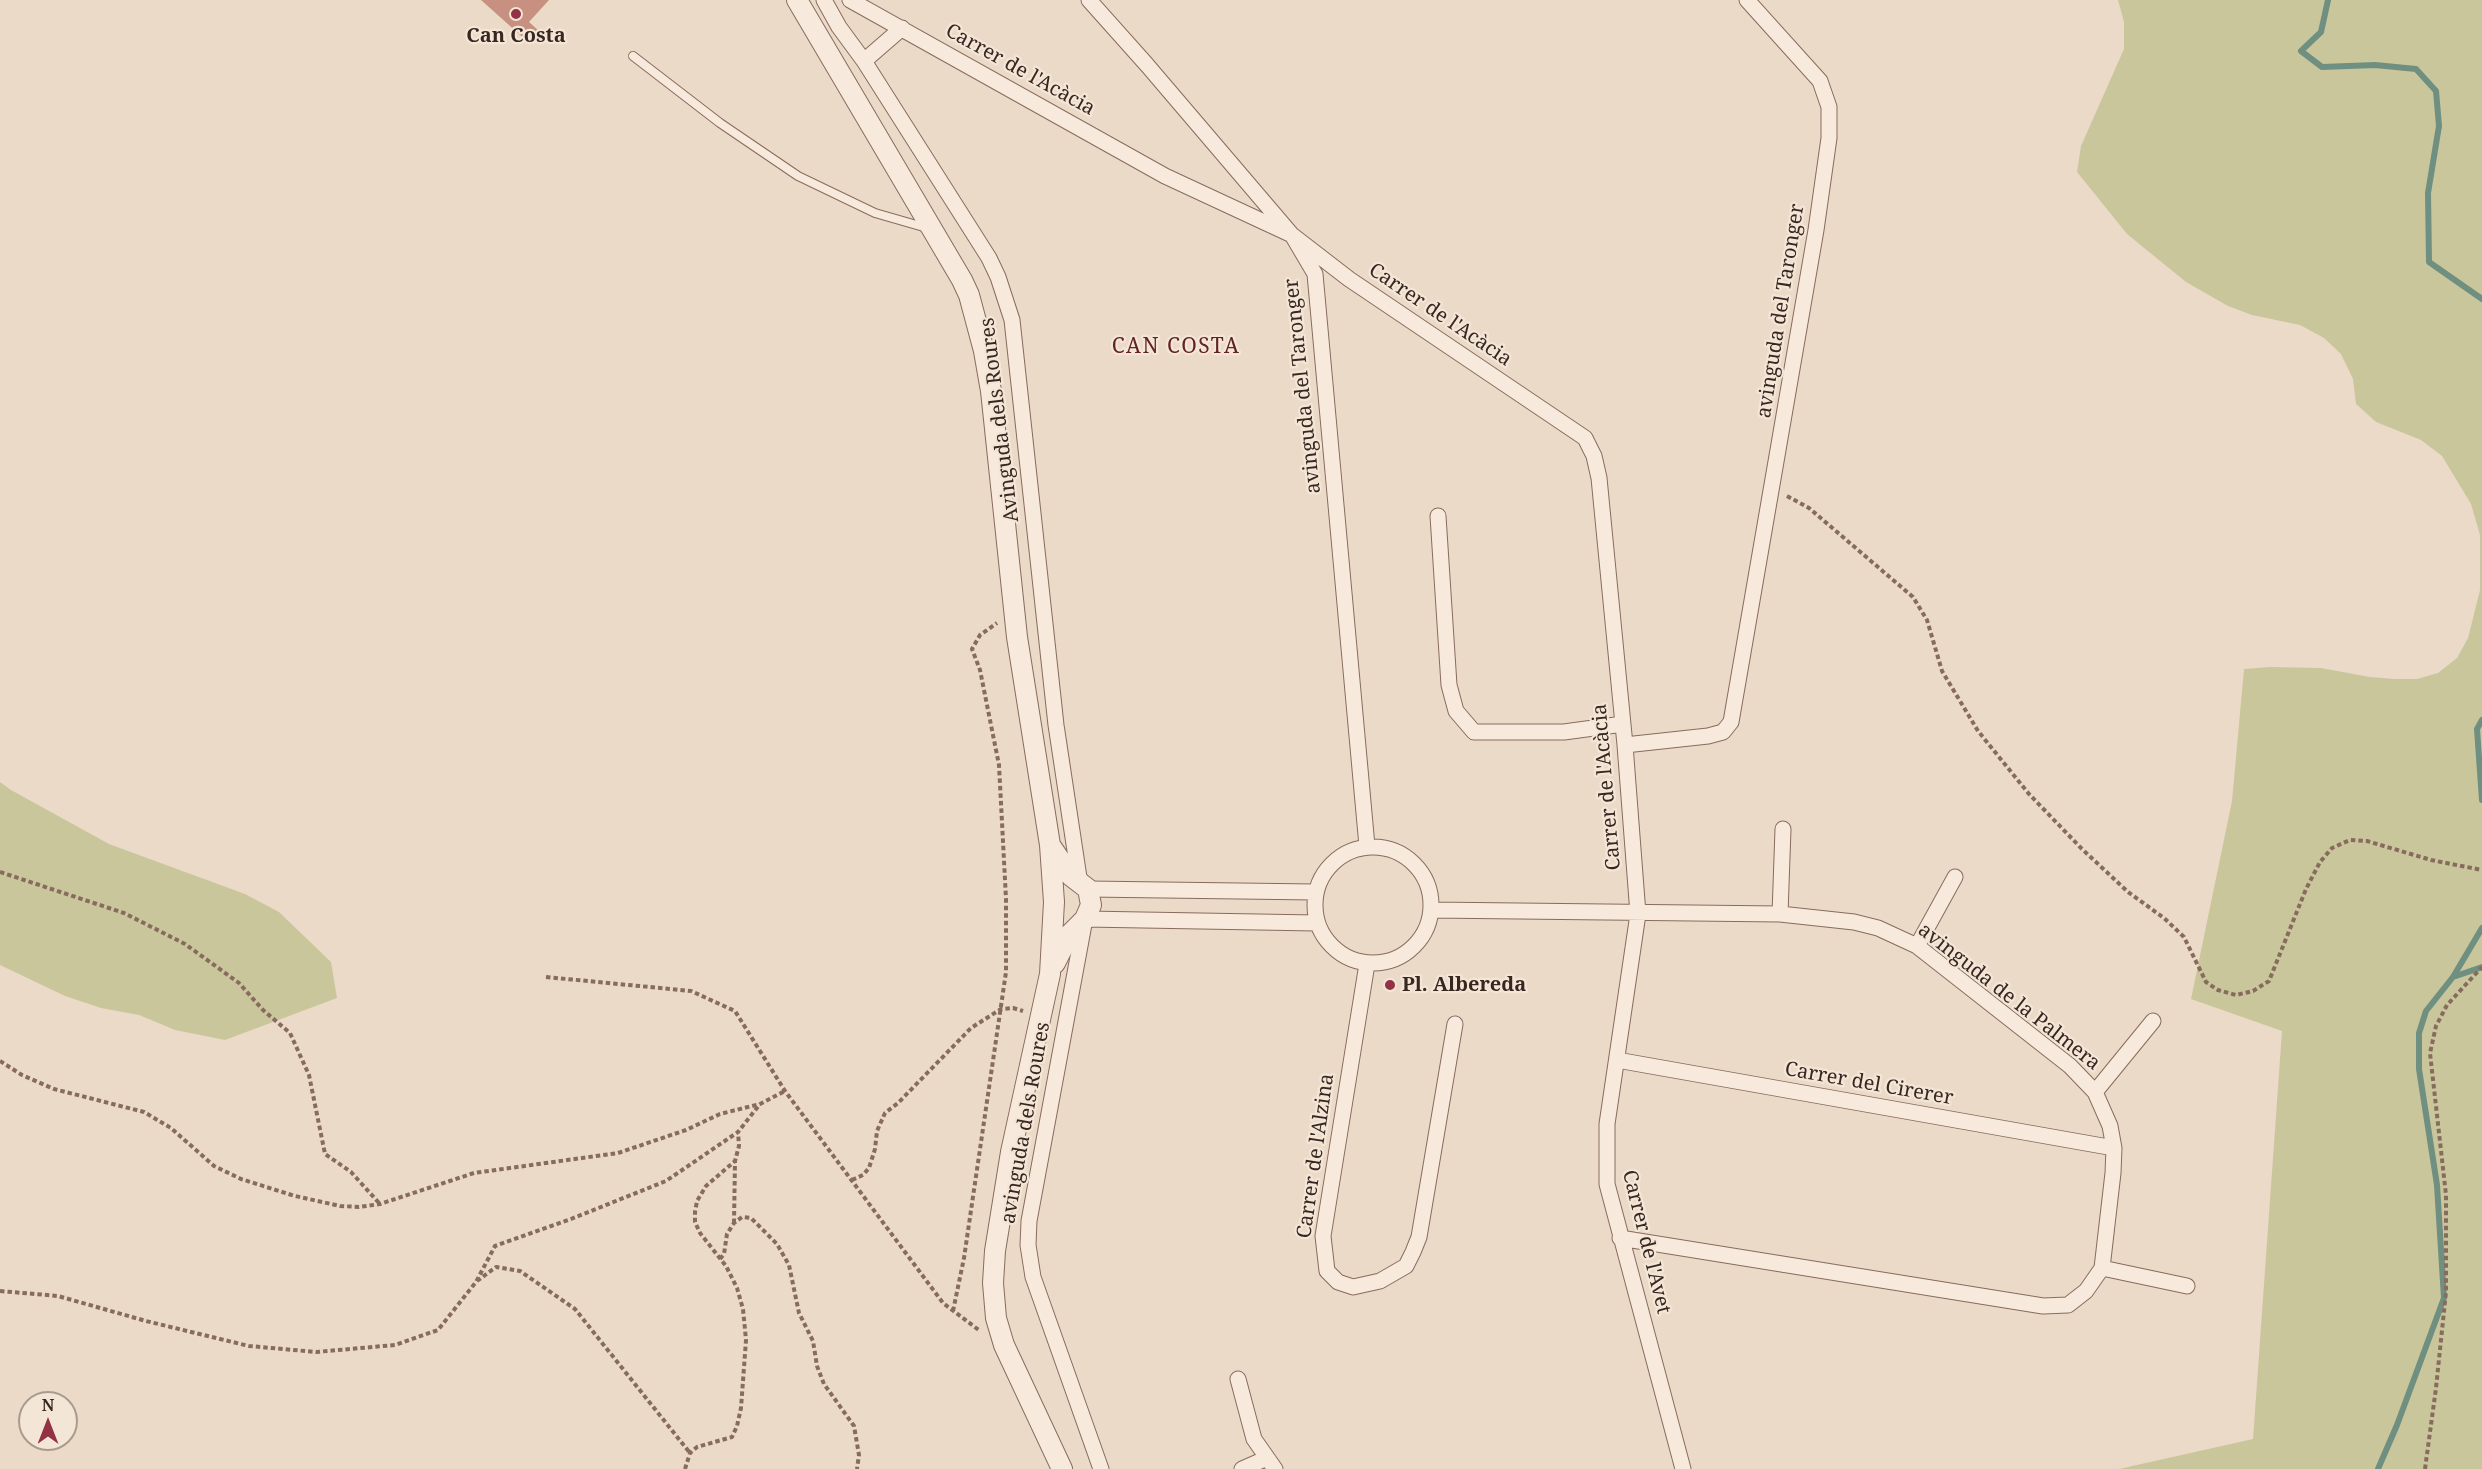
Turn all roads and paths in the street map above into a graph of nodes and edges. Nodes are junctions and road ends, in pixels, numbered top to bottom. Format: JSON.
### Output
{"nodes":[{"id":1,"x":797,"y":0,"type":"edge"},
{"id":2,"x":824,"y":0,"type":"edge"},
{"id":3,"x":850,"y":0,"type":"edge"},
{"id":4,"x":1089,"y":0,"type":"edge"},
{"id":5,"x":1747,"y":0,"type":"edge"},
{"id":6,"x":902,"y":28,"type":"junction"},
{"id":7,"x":633,"y":56,"type":"dead end"},
{"id":8,"x":864,"y":61,"type":"junction"},
{"id":9,"x":934,"y":230,"type":"junction"},
{"id":10,"x":1292,"y":235,"type":"junction"},
{"id":11,"x":1773,"y":489,"type":"junction"},
{"id":12,"x":1438,"y":516,"type":"dead end"},
{"id":13,"x":1015,"y":617,"type":"junction"},
{"id":14,"x":1623,"y":724,"type":"junction"},
{"id":15,"x":1625,"y":745,"type":"junction"},
{"id":16,"x":1783,"y":829,"type":"dead end"},
{"id":17,"x":1050,"y":845,"type":"junction"},
{"id":18,"x":1367,"y":846,"type":"junction"},
{"id":19,"x":2482,"y":870,"type":"edge"},
{"id":20,"x":0,"y":872,"type":"edge"},
{"id":21,"x":1955,"y":877,"type":"dead end"},
{"id":22,"x":1084,"y":887,"type":"junction"},
{"id":23,"x":1315,"y":892,"type":"junction"},
{"id":24,"x":1053,"y":902,"type":"junction"},
{"id":25,"x":1431,"y":910,"type":"junction"},
{"id":26,"x":1638,"y":914,"type":"junction"},
{"id":27,"x":1780,"y":914,"type":"junction"},
{"id":28,"x":1085,"y":919,"type":"junction"},
{"id":29,"x":1317,"y":923,"type":"junction"},
{"id":30,"x":1917,"y":946,"type":"junction"},
{"id":31,"x":1367,"y":964,"type":"junction"},
{"id":32,"x":2482,"y":967,"type":"edge"},
{"id":33,"x":1050,"y":974,"type":"junction"},
{"id":34,"x":546,"y":977,"type":"dead end"},
{"id":35,"x":1001,"y":1009,"type":"junction"},
{"id":36,"x":1040,"y":1018,"type":"junction"},
{"id":37,"x":2153,"y":1021,"type":"dead end"},
{"id":38,"x":1455,"y":1024,"type":"dead end"},
{"id":39,"x":0,"y":1060,"type":"edge"},
{"id":40,"x":1617,"y":1060,"type":"junction"},
{"id":41,"x":785,"y":1091,"type":"junction"},
{"id":42,"x":2095,"y":1092,"type":"junction"},
{"id":43,"x":760,"y":1104,"type":"junction"},
{"id":44,"x":738,"y":1132,"type":"junction"},
{"id":45,"x":2114,"y":1148,"type":"junction"},
{"id":46,"x":735,"y":1161,"type":"junction"},
{"id":47,"x":852,"y":1180,"type":"junction"},
{"id":48,"x":380,"y":1204,"type":"junction"},
{"id":49,"x":734,"y":1223,"type":"junction"},
{"id":50,"x":1620,"y":1238,"type":"junction"},
{"id":51,"x":720,"y":1259,"type":"junction"},
{"id":52,"x":2102,"y":1268,"type":"junction"},
{"id":53,"x":476,"y":1282,"type":"junction"},
{"id":54,"x":2187,"y":1286,"type":"dead end"},
{"id":55,"x":0,"y":1291,"type":"edge"},
{"id":56,"x":954,"y":1311,"type":"junction"},
{"id":57,"x":1004,"y":1345,"type":"junction"},
{"id":58,"x":1238,"y":1379,"type":"dead end"},
{"id":59,"x":690,"y":1453,"type":"junction"},
{"id":60,"x":1271,"y":1464,"type":"edge"},
{"id":61,"x":685,"y":1469,"type":"edge"},
{"id":62,"x":857,"y":1469,"type":"edge"},
{"id":63,"x":1062,"y":1469,"type":"edge"},
{"id":64,"x":1101,"y":1469,"type":"edge"},
{"id":65,"x":1242,"y":1469,"type":"edge"},
{"id":66,"x":1683,"y":1469,"type":"edge"},
{"id":67,"x":2425,"y":1469,"type":"edge"}],
"edges":[{"from":1,"to":9,"type":"street"},
{"from":2,"to":8,"type":"street","name":"Avinguda dels Roures"},
{"from":3,"to":6,"type":"street","name":"Carrer de l'Acàcia"},
{"from":4,"to":10,"type":"street","name":"avinguda del Taronger"},
{"from":5,"to":11,"type":"street","name":"avinguda del Taronger"},
{"from":6,"to":8,"type":"street"},
{"from":6,"to":10,"type":"street","name":"Carrer de l'Acàcia"},
{"from":7,"to":9,"type":"lane"},
{"from":8,"to":22,"type":"street","name":"Avinguda dels Roures"},
{"from":9,"to":13,"type":"street"},
{"from":10,"to":14,"type":"street","name":"Carrer de l'Acàcia"},
{"from":10,"to":18,"type":"street","name":"avinguda del Taronger"},
{"from":11,"to":15,"type":"street","name":"avinguda del Taronger"},
{"from":11,"to":19,"type":"path"},
{"from":12,"to":14,"type":"street"},
{"from":13,"to":17,"type":"street"},
{"from":13,"to":35,"type":"path"},
{"from":14,"to":15,"type":"street","name":"Carrer de l'Acàcia"},
{"from":15,"to":26,"type":"street","name":"Carrer de l'Acàcia"},
{"from":16,"to":27,"type":"street"},
{"from":17,"to":22,"type":"street"},
{"from":17,"to":24,"type":"street"},
{"from":18,"to":23,"type":"street"},
{"from":18,"to":25,"type":"street"},
{"from":20,"to":48,"type":"path"},
{"from":21,"to":30,"type":"street"},
{"from":22,"to":23,"type":"street"},
{"from":22,"to":24,"type":"street"},
{"from":22,"to":28,"type":"street"},
{"from":23,"to":29,"type":"street"},
{"from":24,"to":28,"type":"street"},
{"from":24,"to":33,"type":"street"},
{"from":25,"to":26,"type":"street","name":"avinguda de la Palmera"},
{"from":25,"to":31,"type":"street"},
{"from":26,"to":27,"type":"street","name":"avinguda de la Palmera"},
{"from":26,"to":40,"type":"street","name":"Carrer de l'Avet"},
{"from":27,"to":30,"type":"street","name":"avinguda de la Palmera"},
{"from":28,"to":29,"type":"street"},
{"from":28,"to":33,"type":"street"},
{"from":28,"to":64,"type":"street","name":"avinguda dels Roures"},
{"from":29,"to":31,"type":"street"},
{"from":30,"to":42,"type":"street","name":"avinguda de la Palmera"},
{"from":31,"to":38,"type":"street","name":"Carrer de l'Alzina"},
{"from":32,"to":67,"type":"path"},
{"from":33,"to":36,"type":"street"},
{"from":34,"to":41,"type":"path"},
{"from":35,"to":36,"type":"path"},
{"from":35,"to":47,"type":"path"},
{"from":35,"to":56,"type":"path"},
{"from":36,"to":57,"type":"street"},
{"from":37,"to":42,"type":"street"},
{"from":39,"to":48,"type":"path"},
{"from":40,"to":45,"type":"street","name":"Carrer del Cirerer"},
{"from":40,"to":50,"type":"street","name":"Carrer de l'Avet"},
{"from":41,"to":43,"type":"path"},
{"from":41,"to":47,"type":"path"},
{"from":42,"to":45,"type":"street","name":"avinguda de la Palmera"},
{"from":43,"to":44,"type":"path"},
{"from":43,"to":48,"type":"path"},
{"from":44,"to":46,"type":"path"},
{"from":44,"to":53,"type":"path"},
{"from":45,"to":52,"type":"street","name":"avinguda de la Palmera"},
{"from":46,"to":49,"type":"path"},
{"from":46,"to":51,"type":"path"},
{"from":47,"to":56,"type":"path"},
{"from":49,"to":51,"type":"path"},
{"from":49,"to":62,"type":"path"},
{"from":50,"to":52,"type":"street"},
{"from":50,"to":66,"type":"street","name":"Carrer de l'Avet"},
{"from":51,"to":59,"type":"path"},
{"from":52,"to":54,"type":"street"},
{"from":53,"to":55,"type":"path"},
{"from":53,"to":59,"type":"path"},
{"from":56,"to":57,"type":"path"},
{"from":57,"to":63,"type":"street"},
{"from":58,"to":60,"type":"street"},
{"from":59,"to":61,"type":"path"},
{"from":60,"to":65,"type":"street"}]}
